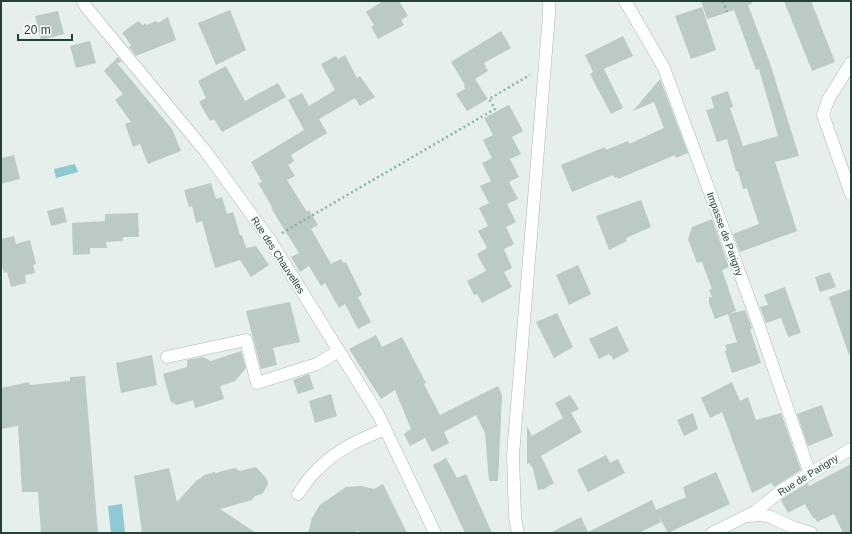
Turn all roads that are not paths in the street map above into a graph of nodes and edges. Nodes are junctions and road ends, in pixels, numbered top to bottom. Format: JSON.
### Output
{"nodes":[{"id":1,"x":83,"y":1,"type":"edge"},
{"id":2,"x":548,"y":1,"type":"edge"},
{"id":3,"x":626,"y":1,"type":"edge"},
{"id":4,"x":851,"y":63,"type":"edge"},
{"id":5,"x":851,"y":194,"type":"edge"},
{"id":6,"x":339,"y":351,"type":"junction"},
{"id":7,"x":167,"y":357,"type":"dead end"},
{"id":8,"x":385,"y":429,"type":"junction"},
{"id":9,"x":851,"y":449,"type":"edge"},
{"id":10,"x":810,"y":474,"type":"junction"},
{"id":11,"x":298,"y":494,"type":"dead end"},
{"id":12,"x":774,"y":497,"type":"junction"},
{"id":13,"x":746,"y":516,"type":"junction"},
{"id":14,"x":782,"y":522,"type":"junction"},
{"id":15,"x":435,"y":533,"type":"edge"},
{"id":16,"x":518,"y":533,"type":"edge"},
{"id":17,"x":712,"y":533,"type":"edge"},
{"id":18,"x":812,"y":533,"type":"edge"}],
"edges":[{"from":1,"to":6,"type":"street","name":"Rue des Chauvelles"},
{"from":2,"to":16,"type":"street"},
{"from":3,"to":10,"type":"street","name":"Impasse de Parigny"},
{"from":4,"to":5,"type":"street"},
{"from":6,"to":7,"type":"street"},
{"from":6,"to":8,"type":"street","name":"Rue des Chauvelles"},
{"from":8,"to":11,"type":"street"},
{"from":8,"to":15,"type":"street","name":"Rue des Chauvelles"},
{"from":9,"to":10,"type":"street","name":"Rue de Parigny"},
{"from":10,"to":12,"type":"street","name":"Rue de Parigny"},
{"from":12,"to":13,"type":"street","name":"Rue de Parigny"},
{"from":12,"to":14,"type":"street"},
{"from":13,"to":14,"type":"street"},
{"from":13,"to":17,"type":"street","name":"Rue de Parigny"},
{"from":14,"to":18,"type":"street"}]}
